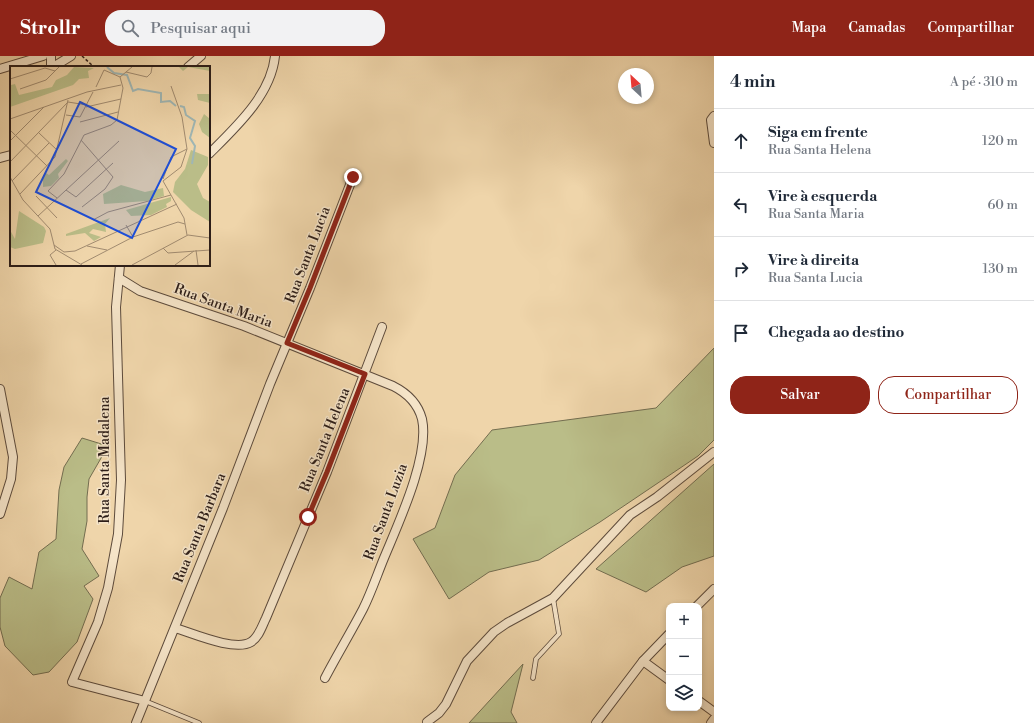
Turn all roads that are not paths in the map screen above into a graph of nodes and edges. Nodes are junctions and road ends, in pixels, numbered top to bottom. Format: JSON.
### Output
{"nodes":[{"id":1,"x":43,"y":56,"type":"edge"},
{"id":2,"x":51,"y":56,"type":"edge"},
{"id":3,"x":71,"y":56,"type":"edge"},
{"id":4,"x":201,"y":56,"type":"edge"},
{"id":5,"x":275,"y":56,"type":"edge"},
{"id":6,"x":52,"y":66,"type":"edge"},
{"id":7,"x":54,"y":66,"type":"edge"},
{"id":8,"x":189,"y":66,"type":"edge"},
{"id":9,"x":0,"y":69,"type":"edge"},
{"id":10,"x":714,"y":116,"type":"edge"},
{"id":11,"x":714,"y":143,"type":"edge"},
{"id":12,"x":210,"y":153,"type":"edge"},
{"id":13,"x":10,"y":155,"type":"edge"},
{"id":14,"x":0,"y":158,"type":"edge"},
{"id":15,"x":353,"y":177,"type":"dead end"},
{"id":16,"x":120,"y":266,"type":"edge"},
{"id":17,"x":119,"y":278,"type":"junction"},
{"id":18,"x":382,"y":327,"type":"dead end"},
{"id":19,"x":287,"y":343,"type":"junction"},
{"id":20,"x":365,"y":374,"type":"junction"},
{"id":21,"x":0,"y":389,"type":"edge"},
{"id":22,"x":2,"y":411,"type":"edge"},
{"id":23,"x":714,"y":452,"type":"edge"},
{"id":24,"x":0,"y":514,"type":"edge"},
{"id":25,"x":714,"y":589,"type":"edge"},
{"id":26,"x":553,"y":598,"type":"junction"},
{"id":27,"x":700,"y":603,"type":"edge"},
{"id":28,"x":175,"y":628,"type":"junction"},
{"id":29,"x":666,"y":637,"type":"edge"},
{"id":30,"x":643,"y":661,"type":"junction"},
{"id":31,"x":324,"y":678,"type":"dead end"},
{"id":32,"x":533,"y":678,"type":"dead end"},
{"id":33,"x":666,"y":678,"type":"edge"},
{"id":34,"x":145,"y":702,"type":"junction"},
{"id":35,"x":702,"y":703,"type":"edge"},
{"id":36,"x":714,"y":712,"type":"edge"},
{"id":37,"x":714,"y":719,"type":"edge"},
{"id":38,"x":426,"y":722,"type":"edge"},
{"id":39,"x":136,"y":723,"type":"edge"},
{"id":40,"x":199,"y":723,"type":"edge"},
{"id":41,"x":596,"y":723,"type":"edge"},
{"id":42,"x":711,"y":723,"type":"edge"}],
"edges":[{"from":1,"to":9,"type":"street"},
{"from":2,"to":6,"type":"street"},
{"from":3,"to":7,"type":"street"},
{"from":4,"to":8,"type":"street"},
{"from":5,"to":12,"type":"street"},
{"from":10,"to":11,"type":"street"},
{"from":13,"to":14,"type":"street"},
{"from":15,"to":19,"type":"street","name":"Rua Santa Lucia"},
{"from":16,"to":17,"type":"street","name":"Rua Santa Madalena"},
{"from":17,"to":19,"type":"street","name":"Rua Santa Maria"},
{"from":17,"to":34,"type":"street","name":"Rua Santa Madalena"},
{"from":18,"to":20,"type":"street","name":"Rua Santa Helena"},
{"from":19,"to":20,"type":"street","name":"Rua Santa Maria"},
{"from":19,"to":28,"type":"street","name":"Rua Santa Barbara"},
{"from":20,"to":28,"type":"street","name":"Rua Santa Helena"},
{"from":20,"to":31,"type":"street","name":"Rua Santa Luzia"},
{"from":21,"to":22,"type":"street"},
{"from":22,"to":24,"type":"street"},
{"from":23,"to":26,"type":"street"},
{"from":25,"to":27,"type":"street"},
{"from":26,"to":32,"type":"lane"},
{"from":26,"to":38,"type":"street"},
{"from":28,"to":34,"type":"street","name":"Rua Santa Barbara"},
{"from":29,"to":30,"type":"street"},
{"from":30,"to":33,"type":"street"},
{"from":30,"to":41,"type":"street"},
{"from":34,"to":39,"type":"street","name":"Rua Santa Barbara"},
{"from":34,"to":40,"type":"lane"},
{"from":35,"to":36,"type":"street"},
{"from":37,"to":42,"type":"street"}]}
